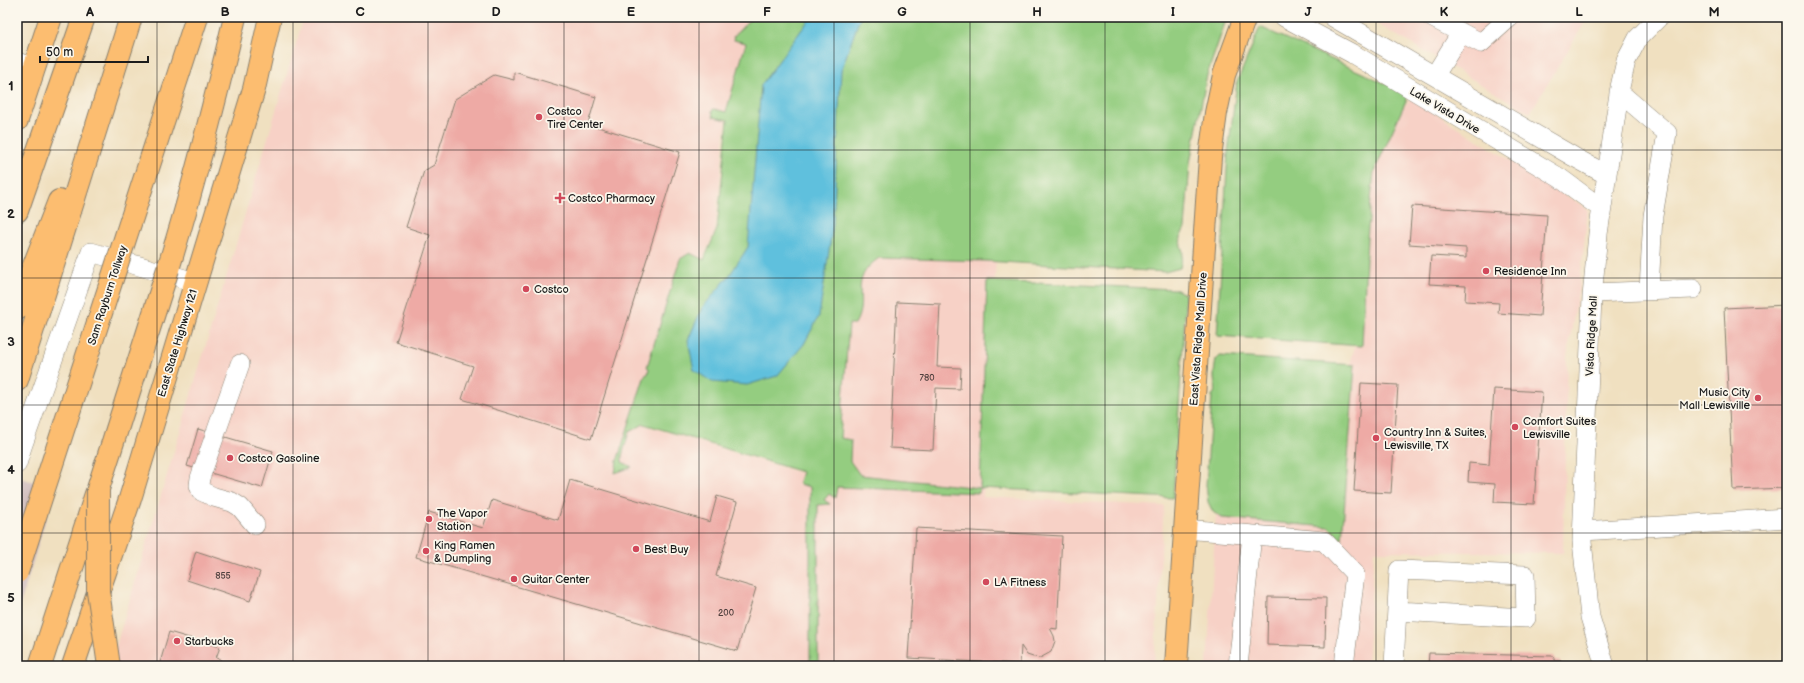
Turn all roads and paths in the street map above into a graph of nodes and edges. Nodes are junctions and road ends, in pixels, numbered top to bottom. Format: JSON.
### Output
{"nodes":[{"id":1,"x":51,"y":17,"type":"edge"},
{"id":2,"x":84,"y":17,"type":"edge"},
{"id":3,"x":131,"y":17,"type":"edge"},
{"id":4,"x":197,"y":17,"type":"edge"},
{"id":5,"x":235,"y":17,"type":"edge"},
{"id":6,"x":270,"y":17,"type":"edge"},
{"id":7,"x":1245,"y":17,"type":"edge"},
{"id":8,"x":1284,"y":17,"type":"edge"},
{"id":9,"x":1333,"y":17,"type":"edge"},
{"id":10,"x":1431,"y":17,"type":"edge"},
{"id":11,"x":1510,"y":17,"type":"edge"},
{"id":12,"x":1659,"y":17,"type":"edge"},
{"id":13,"x":1461,"y":33,"type":"junction"},
{"id":14,"x":25,"y":65,"type":"edge"},
{"id":15,"x":1435,"y":75,"type":"junction"},
{"id":16,"x":1619,"y":92,"type":"junction"},
{"id":17,"x":17,"y":120,"type":"edge"},
{"id":18,"x":1607,"y":174,"type":"junction"},
{"id":19,"x":1602,"y":209,"type":"junction"},
{"id":20,"x":17,"y":211,"type":"edge"},
{"id":21,"x":195,"y":282,"type":"junction"},
{"id":22,"x":1693,"y":289,"type":"dead end"},
{"id":23,"x":1649,"y":290,"type":"junction"},
{"id":24,"x":1593,"y":293,"type":"junction"},
{"id":25,"x":17,"y":309,"type":"edge"},
{"id":26,"x":240,"y":364,"type":"dead end"},
{"id":27,"x":17,"y":380,"type":"edge"},
{"id":28,"x":19,"y":452,"type":"edge"},
{"id":29,"x":98,"y":489,"type":"junction"},
{"id":30,"x":1787,"y":518,"type":"edge"},
{"id":31,"x":255,"y":525,"type":"dead end"},
{"id":32,"x":1186,"y":529,"type":"junction"},
{"id":33,"x":1583,"y":531,"type":"junction"},
{"id":34,"x":1252,"y":535,"type":"junction"},
{"id":35,"x":17,"y":572,"type":"edge"},
{"id":36,"x":1397,"y":611,"type":"junction"},
{"id":37,"x":40,"y":666,"type":"edge"},
{"id":38,"x":73,"y":666,"type":"edge"},
{"id":39,"x":109,"y":666,"type":"edge"},
{"id":40,"x":1176,"y":666,"type":"edge"},
{"id":41,"x":1238,"y":666,"type":"edge"},
{"id":42,"x":1344,"y":666,"type":"edge"},
{"id":43,"x":1394,"y":666,"type":"edge"},
{"id":44,"x":1605,"y":666,"type":"edge"}],
"edges":[{"from":1,"to":14,"type":"main road"},
{"from":2,"to":20,"type":"main road"},
{"from":3,"to":25,"type":"main road"},
{"from":3,"to":27,"type":"main road"},
{"from":4,"to":35,"type":"main road","name":"Sam Rayburn Tollway","bridge":true},
{"from":5,"to":29,"type":"main road","bridge":true},
{"from":6,"to":21,"type":"main road","name":"East State Highway 121"},
{"from":7,"to":32,"type":"main road","name":"East Vista Ridge Mall Drive"},
{"from":8,"to":19,"type":"street","name":"Lake Vista Drive"},
{"from":9,"to":15,"type":"street"},
{"from":10,"to":13,"type":"street"},
{"from":11,"to":13,"type":"street"},
{"from":12,"to":16,"type":"street","name":"Vista Ridge Mall"},
{"from":13,"to":15,"type":"street"},
{"from":14,"to":17,"type":"main road"},
{"from":15,"to":18,"type":"street"},
{"from":16,"to":18,"type":"street","name":"Vista Ridge Mall"},
{"from":16,"to":23,"type":"street"},
{"from":18,"to":19,"type":"street","name":"Vista Ridge Mall"},
{"from":19,"to":24,"type":"street","name":"Vista Ridge Mall"},
{"from":21,"to":28,"type":"street"},
{"from":21,"to":38,"type":"main road","name":"East State Highway 121"},
{"from":22,"to":23,"type":"street"},
{"from":23,"to":24,"type":"street"},
{"from":24,"to":33,"type":"street","name":"Vista Ridge Mall"},
{"from":26,"to":31,"type":"street"},
{"from":29,"to":37,"type":"main road"},
{"from":29,"to":39,"type":"main road","bridge":true},
{"from":30,"to":33,"type":"street"},
{"from":32,"to":34,"type":"street"},
{"from":32,"to":40,"type":"main road","name":"East Vista Ridge Mall Drive"},
{"from":33,"to":44,"type":"street","name":"Vista Ridge Mall"},
{"from":34,"to":41,"type":"street"},
{"from":34,"to":42,"type":"street"},
{"from":36,"to":36,"type":"street"},
{"from":36,"to":43,"type":"street"}]}
